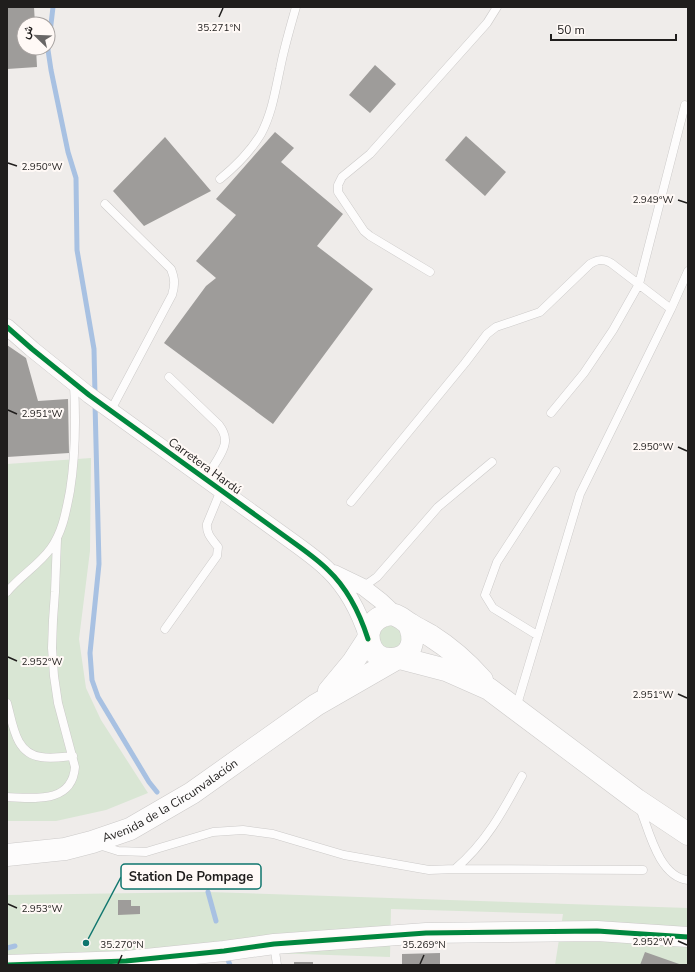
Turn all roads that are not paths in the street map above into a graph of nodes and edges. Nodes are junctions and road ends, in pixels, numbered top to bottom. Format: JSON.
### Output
{"nodes":[{"id":1,"x":296,"y":7,"type":"edge"},
{"id":2,"x":496,"y":7,"type":"edge"},
{"id":3,"x":685,"y":105,"type":"dead end"},
{"id":4,"x":220,"y":179,"type":"dead end"},
{"id":5,"x":105,"y":204,"type":"dead end"},
{"id":6,"x":688,"y":271,"type":"edge"},
{"id":7,"x":430,"y":272,"type":"dead end"},
{"id":8,"x":639,"y":284,"type":"junction"},
{"id":9,"x":671,"y":309,"type":"junction"},
{"id":10,"x":7,"y":327,"type":"edge"},
{"id":11,"x":169,"y":377,"type":"dead end"},
{"id":12,"x":74,"y":383,"type":"junction"},
{"id":13,"x":107,"y":407,"type":"junction"},
{"id":14,"x":551,"y":413,"type":"dead end"},
{"id":15,"x":492,"y":462,"type":"dead end"},
{"id":16,"x":556,"y":471,"type":"dead end"},
{"id":17,"x":205,"y":479,"type":"junction"},
{"id":18,"x":221,"y":490,"type":"junction"},
{"id":19,"x":351,"y":502,"type":"dead end"},
{"id":20,"x":57,"y":539,"type":"junction"},
{"id":21,"x":329,"y":570,"type":"junction"},
{"id":22,"x":363,"y":587,"type":"junction"},
{"id":23,"x":7,"y":592,"type":"edge"},
{"id":24,"x":403,"y":619,"type":"junction"},
{"id":25,"x":165,"y":629,"type":"dead end"},
{"id":26,"x":537,"y":635,"type":"junction"},
{"id":27,"x":368,"y":639,"type":"junction"},
{"id":28,"x":398,"y":658,"type":"junction"},
{"id":29,"x":490,"y":689,"type":"junction"},
{"id":30,"x":7,"y":703,"type":"edge"},
{"id":31,"x":316,"y":705,"type":"junction"},
{"id":32,"x":516,"y":709,"type":"junction"},
{"id":33,"x":73,"y":756,"type":"junction"},
{"id":34,"x":522,"y":776,"type":"dead end"},
{"id":35,"x":7,"y":797,"type":"edge"},
{"id":36,"x":637,"y":800,"type":"junction"},
{"id":37,"x":688,"y":834,"type":"edge"},
{"id":38,"x":92,"y":842,"type":"junction"},
{"id":39,"x":7,"y":855,"type":"edge"},
{"id":40,"x":455,"y":869,"type":"junction"},
{"id":41,"x":643,"y":870,"type":"dead end"},
{"id":42,"x":688,"y":880,"type":"edge"},
{"id":43,"x":688,"y":937,"type":"edge"},
{"id":44,"x":274,"y":944,"type":"junction"},
{"id":45,"x":7,"y":965,"type":"edge"},
{"id":46,"x":278,"y":965,"type":"edge"}],
"edges":[{"from":1,"to":4,"type":"lane"},
{"from":2,"to":7,"type":"lane"},
{"from":3,"to":8,"type":"lane"},
{"from":5,"to":13,"type":"lane"},
{"from":6,"to":9,"type":"lane"},
{"from":8,"to":9,"type":"lane"},
{"from":8,"to":14,"type":"lane"},
{"from":8,"to":19,"type":"lane"},
{"from":9,"to":26,"type":"lane"},
{"from":10,"to":12,"type":"street","name":"Carretera Hardú"},
{"from":11,"to":17,"type":"lane"},
{"from":12,"to":13,"type":"street","name":"Carretera Hardú"},
{"from":12,"to":20,"type":"lane"},
{"from":13,"to":17,"type":"street","name":"Carretera Hardú"},
{"from":15,"to":22,"type":"lane"},
{"from":16,"to":26,"type":"lane"},
{"from":17,"to":18,"type":"street","name":"Carretera Hardú"},
{"from":18,"to":21,"type":"street","name":"Carretera Hardú"},
{"from":18,"to":25,"type":"lane"},
{"from":20,"to":23,"type":"lane"},
{"from":20,"to":33,"type":"lane"},
{"from":21,"to":22,"type":"street","name":"Carretera Hardú"},
{"from":21,"to":27,"type":"street","name":"Carretera Hardú"},
{"from":22,"to":24,"type":"street","name":"Carretera Hardú"},
{"from":24,"to":27,"type":"main road"},
{"from":24,"to":28,"type":"main road"},
{"from":24,"to":29,"type":"main road"},
{"from":26,"to":32,"type":"lane"},
{"from":27,"to":28,"type":"main road"},
{"from":27,"to":31,"type":"main road"},
{"from":28,"to":29,"type":"main road"},
{"from":28,"to":31,"type":"main road"},
{"from":29,"to":32,"type":"main road"},
{"from":30,"to":33,"type":"lane"},
{"from":31,"to":38,"type":"main road","name":"Avenida de la Circunvalación"},
{"from":32,"to":36,"type":"main road"},
{"from":33,"to":35,"type":"lane"},
{"from":34,"to":40,"type":"lane"},
{"from":36,"to":37,"type":"main road"},
{"from":36,"to":42,"type":"lane"},
{"from":38,"to":39,"type":"main road","name":"Avenida de la Circunvalación"},
{"from":38,"to":40,"type":"lane"},
{"from":40,"to":41,"type":"lane"},
{"from":43,"to":44,"type":"street"},
{"from":44,"to":45,"type":"street"},
{"from":44,"to":46,"type":"lane"}]}
